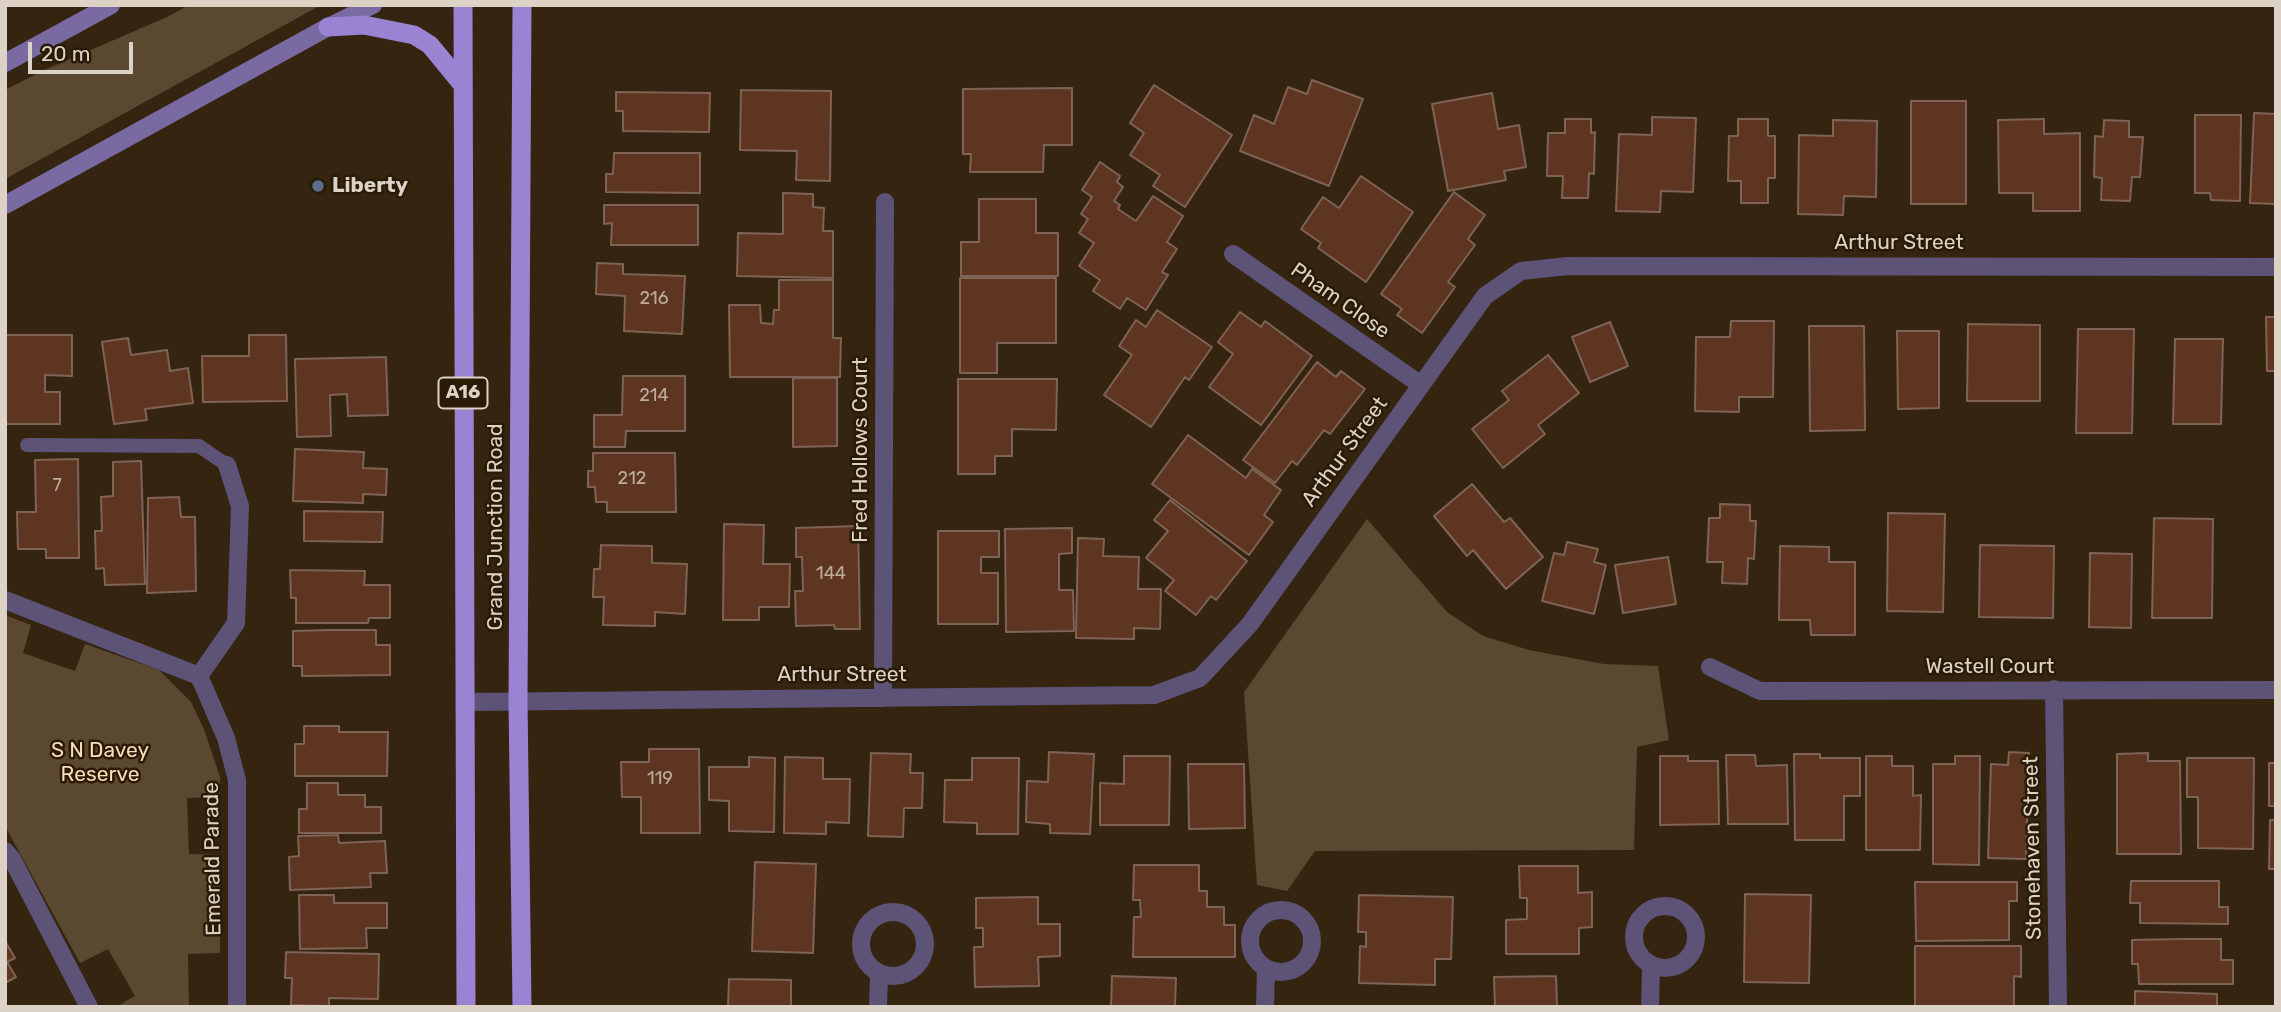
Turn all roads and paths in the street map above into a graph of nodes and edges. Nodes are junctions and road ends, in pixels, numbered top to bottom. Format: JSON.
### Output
{"nodes":[{"id":1,"x":111,"y":5,"type":"edge"},
{"id":2,"x":373,"y":5,"type":"edge"},
{"id":3,"x":463,"y":5,"type":"edge"},
{"id":4,"x":522,"y":5,"type":"edge"},
{"id":5,"x":328,"y":27,"type":"junction"},
{"id":6,"x":5,"y":63,"type":"edge"},
{"id":7,"x":462,"y":85,"type":"junction"},
{"id":8,"x":885,"y":202,"type":"dead end"},
{"id":9,"x":5,"y":205,"type":"edge"},
{"id":10,"x":1233,"y":254,"type":"dead end"},
{"id":11,"x":2276,"y":267,"type":"edge"},
{"id":12,"x":1421,"y":386,"type":"junction"},
{"id":13,"x":27,"y":445,"type":"dead end"},
{"id":14,"x":227,"y":465,"type":"joint"},
{"id":15,"x":5,"y":600,"type":"edge"},
{"id":16,"x":1710,"y":667,"type":"dead end"},
{"id":17,"x":199,"y":676,"type":"junction"},
{"id":18,"x":2054,"y":689,"type":"junction"},
{"id":19,"x":2276,"y":690,"type":"edge"},
{"id":20,"x":883,"y":698,"type":"junction"},
{"id":21,"x":518,"y":701,"type":"junction"},
{"id":22,"x":465,"y":702,"type":"junction"},
{"id":23,"x":5,"y":851,"type":"edge"},
{"id":24,"x":1651,"y":965,"type":"dead end"},
{"id":25,"x":1266,"y":969,"type":"dead end"},
{"id":26,"x":879,"y":974,"type":"dead end"},
{"id":27,"x":89,"y":1007,"type":"edge"},
{"id":28,"x":237,"y":1007,"type":"edge"},
{"id":29,"x":466,"y":1007,"type":"edge"},
{"id":30,"x":522,"y":1007,"type":"edge"},
{"id":31,"x":878,"y":1007,"type":"edge"},
{"id":32,"x":1265,"y":1007,"type":"edge"},
{"id":33,"x":1650,"y":1007,"type":"edge"},
{"id":34,"x":2057,"y":1007,"type":"edge"}],
"edges":[{"from":1,"to":6,"type":"main road"},
{"from":2,"to":5,"type":"main road"},
{"from":3,"to":7,"type":"highway","name":"Grand Junction Road","number":"A16"},
{"from":4,"to":21,"type":"highway","name":"Grand Junction Road"},
{"from":5,"to":7,"type":"highway"},
{"from":5,"to":9,"type":"main road"},
{"from":7,"to":22,"type":"highway","name":"Grand Junction Road","number":"A16"},
{"from":8,"to":20,"type":"street","name":"Fred Hollows Court"},
{"from":10,"to":12,"type":"street","name":"Pham Close"},
{"from":11,"to":12,"type":"street","name":"Arthur Street"},
{"from":12,"to":20,"type":"street","name":"Arthur Street"},
{"from":13,"to":14,"type":"lane"},
{"from":14,"to":17,"type":"street"},
{"from":15,"to":17,"type":"street"},
{"from":16,"to":18,"type":"street","name":"Wastell Court"},
{"from":17,"to":28,"type":"street","name":"Emerald Parade"},
{"from":18,"to":19,"type":"street","name":"Wastell Court"},
{"from":18,"to":34,"type":"street","name":"Stonehaven Street"},
{"from":20,"to":21,"type":"street","name":"Arthur Street"},
{"from":21,"to":22,"type":"street","name":"Arthur Street"},
{"from":21,"to":30,"type":"highway","name":"Grand Junction Road"},
{"from":22,"to":29,"type":"highway","name":"Grand Junction Road","number":"A16"},
{"from":23,"to":27,"type":"street"},
{"from":24,"to":33,"type":"street"},
{"from":25,"to":32,"type":"street"},
{"from":26,"to":31,"type":"street"}]}
